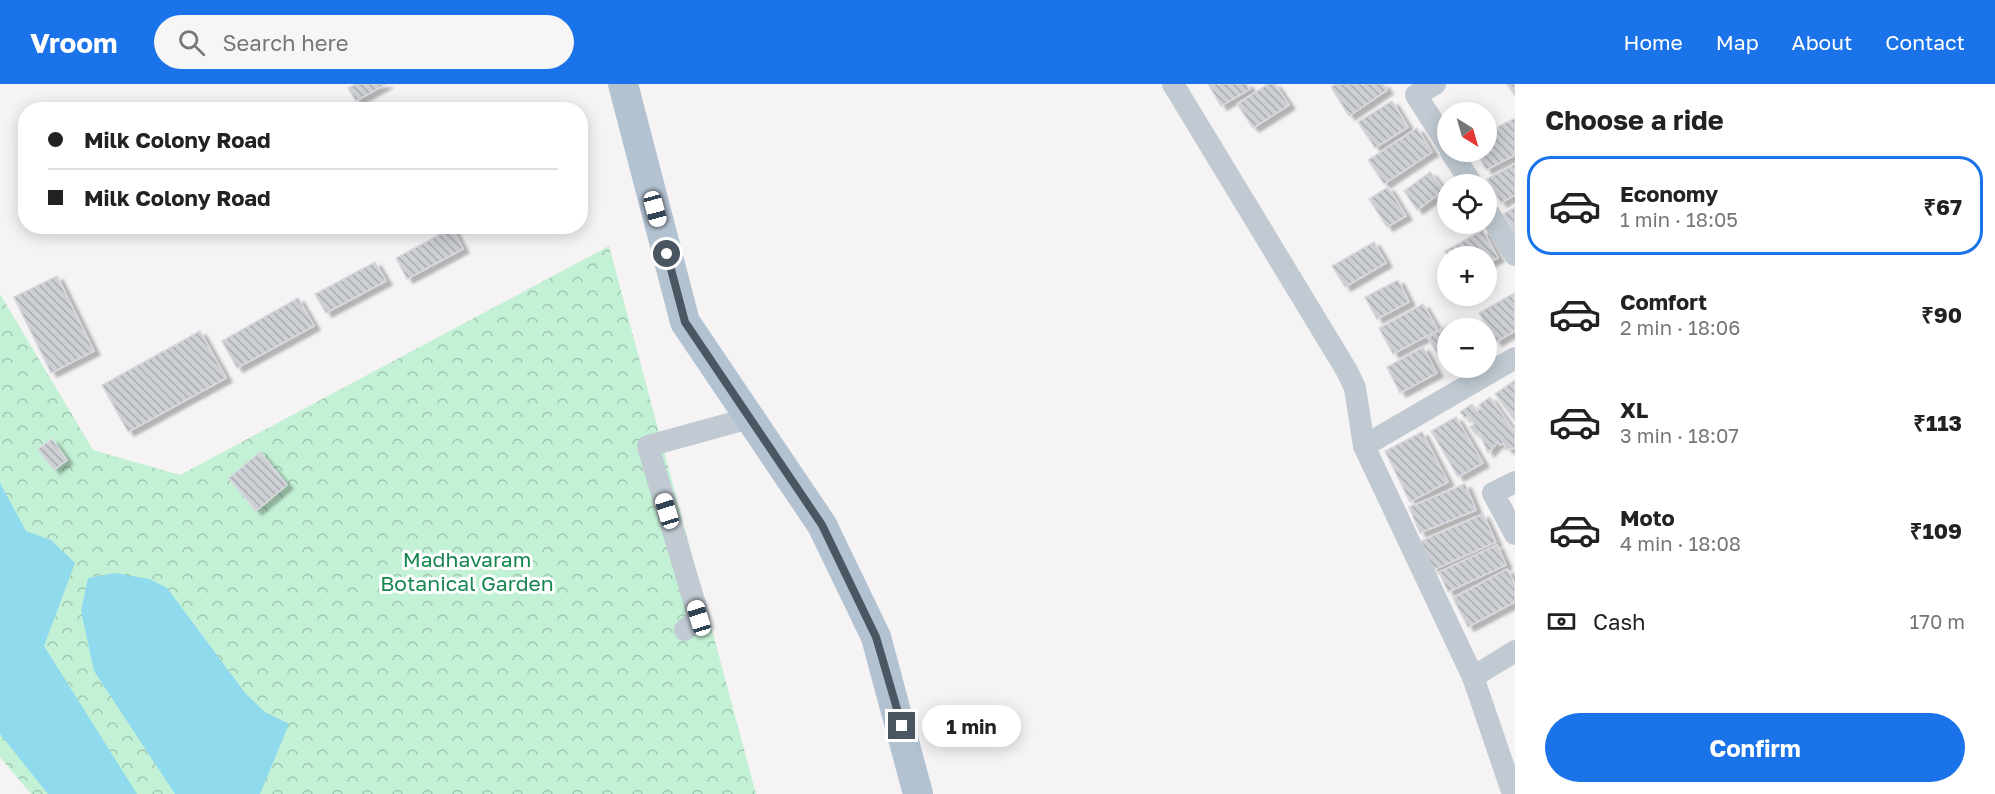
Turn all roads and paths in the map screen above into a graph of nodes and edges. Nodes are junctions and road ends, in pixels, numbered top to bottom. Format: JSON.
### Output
{"nodes":[{"id":1,"x":623,"y":84,"type":"edge"},
{"id":2,"x":1173,"y":84,"type":"edge"},
{"id":3,"x":1420,"y":88,"type":"edge"},
{"id":4,"x":1437,"y":123,"type":"edge"},
{"id":5,"x":1497,"y":226,"type":"edge"},
{"id":6,"x":1515,"y":255,"type":"edge"},
{"id":7,"x":1515,"y":358,"type":"edge"},
{"id":8,"x":750,"y":418,"type":"junction"},
{"id":9,"x":1364,"y":446,"type":"junction"},
{"id":10,"x":1515,"y":482,"type":"edge"},
{"id":11,"x":1515,"y":534,"type":"edge"},
{"id":12,"x":685,"y":630,"type":"dead end"},
{"id":13,"x":1515,"y":651,"type":"edge"},
{"id":14,"x":1473,"y":678,"type":"junction"},
{"id":15,"x":918,"y":794,"type":"edge"},
{"id":16,"x":1513,"y":794,"type":"edge"}],
"edges":[{"from":1,"to":8,"type":"main road"},
{"from":2,"to":9,"type":"street"},
{"from":3,"to":4,"type":"street"},
{"from":5,"to":6,"type":"street"},
{"from":7,"to":9,"type":"street"},
{"from":8,"to":12,"type":"street"},
{"from":8,"to":15,"type":"main road"},
{"from":9,"to":14,"type":"street"},
{"from":10,"to":11,"type":"street"},
{"from":13,"to":14,"type":"street"},
{"from":14,"to":16,"type":"street"}]}
